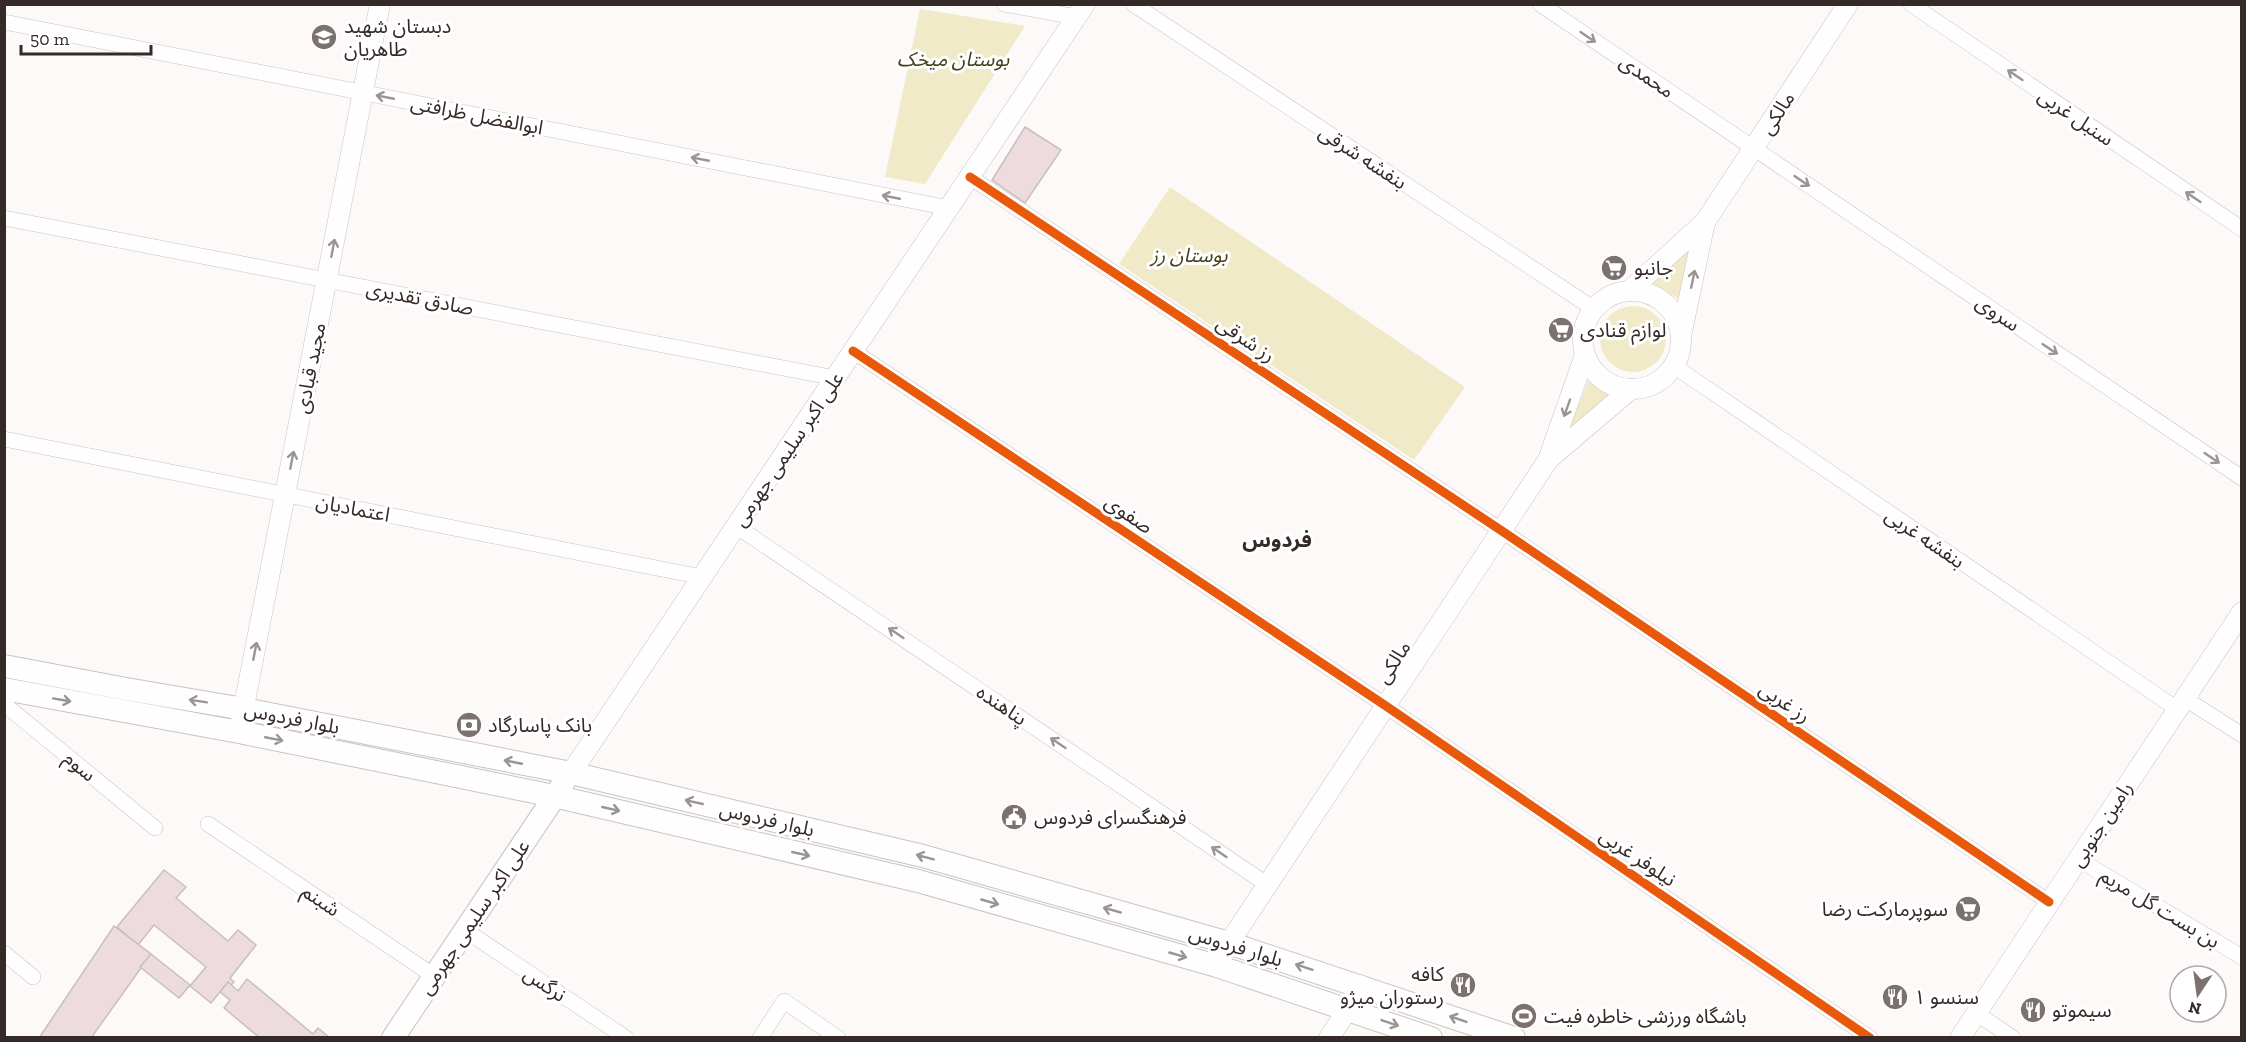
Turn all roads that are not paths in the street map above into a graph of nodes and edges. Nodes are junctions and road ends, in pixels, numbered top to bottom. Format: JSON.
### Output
{"nodes":[{"id":1,"x":380,"y":4,"type":"edge"},
{"id":2,"x":1004,"y":4,"type":"edge"},
{"id":3,"x":1133,"y":4,"type":"edge"},
{"id":4,"x":1540,"y":4,"type":"edge"},
{"id":5,"x":1848,"y":4,"type":"edge"},
{"id":6,"x":1911,"y":4,"type":"edge"},
{"id":7,"x":1081,"y":11,"type":"edge"},
{"id":8,"x":4,"y":22,"type":"edge"},
{"id":9,"x":363,"y":93,"type":"junction"},
{"id":10,"x":1754,"y":148,"type":"junction"},
{"id":11,"x":970,"y":177,"type":"junction"},
{"id":12,"x":949,"y":208,"type":"junction"},
{"id":13,"x":4,"y":218,"type":"edge"},
{"id":14,"x":1705,"y":222,"type":"junction"},
{"id":15,"x":2241,"y":230,"type":"edge"},
{"id":16,"x":327,"y":280,"type":"junction"},
{"id":17,"x":1629,"y":291,"type":"junction"},
{"id":18,"x":1594,"y":309,"type":"junction"},
{"id":19,"x":1681,"y":336,"type":"junction"},
{"id":20,"x":853,"y":351,"type":"junction"},
{"id":21,"x":1585,"y":355,"type":"junction"},
{"id":22,"x":1674,"y":366,"type":"junction"},
{"id":23,"x":835,"y":378,"type":"junction"},
{"id":24,"x":1631,"y":389,"type":"junction"},
{"id":25,"x":4,"y":439,"type":"edge"},
{"id":26,"x":1548,"y":460,"type":"junction"},
{"id":27,"x":2241,"y":478,"type":"edge"},
{"id":28,"x":285,"y":494,"type":"junction"},
{"id":29,"x":736,"y":526,"type":"junction"},
{"id":30,"x":1502,"y":531,"type":"junction"},
{"id":31,"x":702,"y":577,"type":"junction"},
{"id":32,"x":2241,"y":612,"type":"edge"},
{"id":33,"x":4,"y":666,"type":"edge"},
{"id":34,"x":4,"y":689,"type":"edge"},
{"id":35,"x":4,"y":704,"type":"edge"},
{"id":36,"x":2180,"y":704,"type":"junction"},
{"id":37,"x":1386,"y":706,"type":"junction"},
{"id":38,"x":244,"y":709,"type":"junction"},
{"id":39,"x":239,"y":732,"type":"junction"},
{"id":40,"x":2241,"y":735,"type":"edge"},
{"id":41,"x":570,"y":773,"type":"junction"},
{"id":42,"x":554,"y":796,"type":"junction"},
{"id":43,"x":208,"y":824,"type":"dead end"},
{"id":44,"x":155,"y":828,"type":"dead end"},
{"id":45,"x":2078,"y":859,"type":"junction"},
{"id":46,"x":1268,"y":885,"type":"junction"},
{"id":47,"x":2049,"y":902,"type":"junction"},
{"id":48,"x":465,"y":930,"type":"junction"},
{"id":49,"x":1229,"y":943,"type":"junction"},
{"id":50,"x":4,"y":953,"type":"edge"},
{"id":51,"x":2241,"y":957,"type":"edge"},
{"id":52,"x":1217,"y":966,"type":"junction"},
{"id":53,"x":434,"y":976,"type":"junction"},
{"id":54,"x":33,"y":977,"type":"dead end"},
{"id":55,"x":1360,"y":985,"type":"junction"},
{"id":56,"x":1348,"y":1009,"type":"junction"},
{"id":57,"x":1976,"y":1014,"type":"junction"},
{"id":58,"x":393,"y":1038,"type":"edge"},
{"id":59,"x":626,"y":1038,"type":"edge"},
{"id":60,"x":760,"y":1038,"type":"edge"},
{"id":61,"x":838,"y":1038,"type":"edge"},
{"id":62,"x":1329,"y":1038,"type":"edge"},
{"id":63,"x":1431,"y":1038,"type":"edge"},
{"id":64,"x":1514,"y":1038,"type":"edge"},
{"id":65,"x":1870,"y":1038,"type":"edge"},
{"id":66,"x":1960,"y":1038,"type":"edge"},
{"id":67,"x":2013,"y":1038,"type":"edge"}],
"edges":[{"from":1,"to":9,"type":"street","name":"مجید قبادی"},
{"from":2,"to":7,"type":"street"},
{"from":3,"to":18,"type":"street","name":"بنفشه شرقی"},
{"from":4,"to":10,"type":"street","name":"محمدی","one_way":true},
{"from":5,"to":10,"type":"street","name":"مالکی"},
{"from":15,"to":6,"type":"street","name":"سنبل غربی","one_way":true},
{"from":7,"to":11,"type":"street","name":"علی اکبر سلیمی جهرمی"},
{"from":8,"to":9,"type":"street","name":"ابوالفضل ظرافتی"},
{"from":12,"to":9,"type":"street","name":"ابوالفضل ظرافتی","one_way":true},
{"from":16,"to":9,"type":"street","name":"مجید قبادی","one_way":true},
{"from":10,"to":14,"type":"street","name":"مالکی"},
{"from":10,"to":27,"type":"street","name":"سروی","one_way":true},
{"from":11,"to":12,"type":"street","name":"علی اکبر سلیمی جهرمی"},
{"from":11,"to":30,"type":"street","name":"رز شرقی"},
{"from":12,"to":20,"type":"street","name":"علی اکبر سلیمی جهرمی"},
{"from":13,"to":16,"type":"street","name":"صادق تقدیری"},
{"from":14,"to":17,"type":"street","name":"مالکی"},
{"from":19,"to":14,"type":"street","name":"مالکی","one_way":true},
{"from":16,"to":23,"type":"street","name":"صادق تقدیری"},
{"from":28,"to":16,"type":"street","name":"مجید قبادی","one_way":true},
{"from":17,"to":18,"type":"street"},
{"from":17,"to":19,"type":"street"},
{"from":18,"to":21,"type":"street"},
{"from":19,"to":22,"type":"street"},
{"from":20,"to":23,"type":"street","name":"علی اکبر سلیمی جهرمی"},
{"from":20,"to":37,"type":"street","name":"صفوی"},
{"from":21,"to":24,"type":"street"},
{"from":21,"to":26,"type":"street","name":"مالکی","one_way":true},
{"from":22,"to":24,"type":"street"},
{"from":22,"to":36,"type":"street","name":"بنفشه غربی"},
{"from":23,"to":29,"type":"street","name":"علی اکبر سلیمی جهرمی"},
{"from":24,"to":26,"type":"street","name":"مالکی"},
{"from":25,"to":28,"type":"street","name":"اعتمادیان"},
{"from":26,"to":30,"type":"street","name":"مالکی"},
{"from":28,"to":31,"type":"street","name":"اعتمادیان"},
{"from":38,"to":28,"type":"street","name":"مجید قبادی","one_way":true},
{"from":29,"to":31,"type":"street","name":"علی اکبر سلیمی جهرمی"},
{"from":46,"to":29,"type":"street","name":"پناهنده","one_way":true},
{"from":30,"to":37,"type":"street","name":"مالکی"},
{"from":30,"to":47,"type":"street","name":"رز غربی"},
{"from":31,"to":41,"type":"street","name":"علی اکبر سلیمی جهرمی"},
{"from":32,"to":36,"type":"street","name":"رامین جنوبی"},
{"from":38,"to":33,"type":"main road","name":"بلوار فردوس","one_way":true},
{"from":34,"to":39,"type":"main road","name":"بلوار فردوس","one_way":true},
{"from":35,"to":44,"type":"street","name":"سوم"},
{"from":36,"to":40,"type":"street","name":"بنفشه غربی"},
{"from":36,"to":45,"type":"street","name":"رامین جنوبی"},
{"from":37,"to":46,"type":"street","name":"مالکی"},
{"from":37,"to":65,"type":"street","name":"نیلوفر غربی"},
{"from":38,"to":39,"type":"street","name":"مجید قبادی"},
{"from":41,"to":38,"type":"main road","name":"بلوار فردوس","one_way":true},
{"from":39,"to":42,"type":"main road","name":"بلوار فردوس","one_way":true},
{"from":41,"to":42,"type":"main road","name":"علی اکبر سلیمی جهرمی"},
{"from":49,"to":41,"type":"main road","name":"بلوار فردوس","one_way":true},
{"from":42,"to":48,"type":"main road","name":"علی اکبر سلیمی جهرمی"},
{"from":42,"to":52,"type":"main road","name":"بلوار فردوس","one_way":true},
{"from":43,"to":53,"type":"street","name":"شبنم"},
{"from":45,"to":47,"type":"street","name":"رامین جنوبی"},
{"from":45,"to":51,"type":"street","name":"بن بست گل مریم"},
{"from":46,"to":49,"type":"street","name":"مالکی"},
{"from":47,"to":57,"type":"street","name":"رامین جنوبی"},
{"from":48,"to":53,"type":"main road","name":"علی اکبر سلیمی جهرمی"},
{"from":48,"to":59,"type":"street","name":"نرگس"},
{"from":49,"to":52,"type":"street","name":"مالکی"},
{"from":55,"to":49,"type":"main road","name":"بلوار فردوس","one_way":true},
{"from":50,"to":54,"type":"street"},
{"from":52,"to":56,"type":"main road","name":"بلوار فردوس"},
{"from":53,"to":58,"type":"main road","name":"علی اکبر سلیمی جهرمی"},
{"from":55,"to":56,"type":"street"},
{"from":64,"to":55,"type":"main road","name":"بلوار فردوس","one_way":true},
{"from":56,"to":62,"type":"street"},
{"from":56,"to":63,"type":"main road","name":"بلوار فردوس","one_way":true},
{"from":57,"to":66,"type":"street","name":"رامین جنوبی"},
{"from":57,"to":67,"type":"street"},
{"from":60,"to":61,"type":"street"}]}
